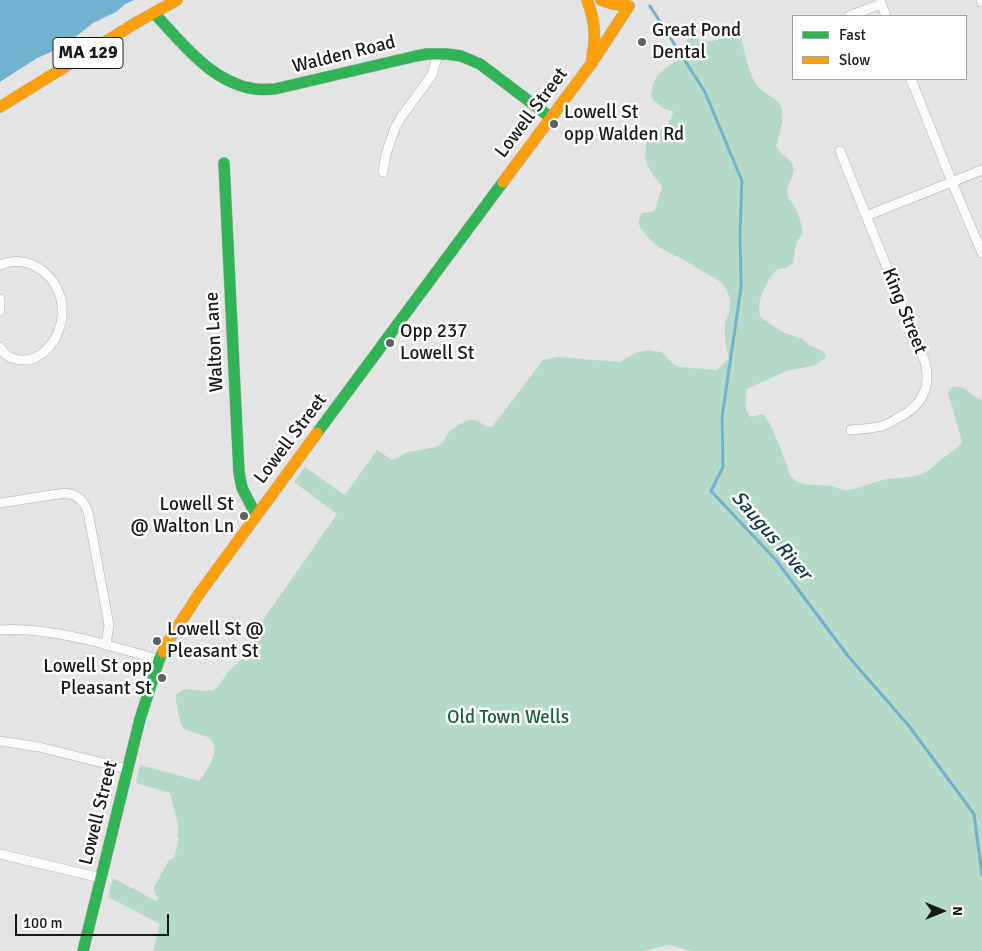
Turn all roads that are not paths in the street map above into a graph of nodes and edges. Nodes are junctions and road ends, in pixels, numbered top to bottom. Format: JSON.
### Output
{"nodes":[{"id":1,"x":177,"y":0,"type":"edge"},
{"id":2,"x":587,"y":0,"type":"edge"},
{"id":3,"x":601,"y":0,"type":"edge"},
{"id":4,"x":628,"y":2,"type":"edge"},
{"id":5,"x":880,"y":2,"type":"edge"},
{"id":6,"x":154,"y":13,"type":"junction"},
{"id":7,"x":850,"y":15,"type":"edge"},
{"id":8,"x":886,"y":15,"type":"edge"},
{"id":9,"x":438,"y":54,"type":"junction"},
{"id":10,"x":591,"y":64,"type":"junction"},
{"id":11,"x":911,"y":80,"type":"edge"},
{"id":12,"x":0,"y":107,"type":"edge"},
{"id":13,"x":550,"y":117,"type":"junction"},
{"id":14,"x":840,"y":151,"type":"dead end"},
{"id":15,"x":224,"y":164,"type":"dead end"},
{"id":16,"x":982,"y":170,"type":"edge"},
{"id":17,"x":383,"y":172,"type":"dead end"},
{"id":18,"x":952,"y":182,"type":"junction"},
{"id":19,"x":866,"y":216,"type":"junction"},
{"id":20,"x":982,"y":253,"type":"edge"},
{"id":21,"x":0,"y":264,"type":"edge"},
{"id":22,"x":0,"y":299,"type":"edge"},
{"id":23,"x":0,"y":311,"type":"edge"},
{"id":24,"x":0,"y":347,"type":"edge"},
{"id":25,"x":850,"y":430,"type":"dead end"},
{"id":26,"x":0,"y":503,"type":"edge"},
{"id":27,"x":256,"y":515,"type":"junction"},
{"id":28,"x":0,"y":630,"type":"edge"},
{"id":29,"x":106,"y":645,"type":"junction"},
{"id":30,"x":159,"y":660,"type":"junction"},
{"id":31,"x":0,"y":741,"type":"edge"},
{"id":32,"x":127,"y":769,"type":"junction"},
{"id":33,"x":0,"y":854,"type":"edge"},
{"id":34,"x":101,"y":878,"type":"junction"},
{"id":35,"x":83,"y":951,"type":"edge"}],
"edges":[{"from":1,"to":6,"type":"main road","number":"MA 129"},
{"from":2,"to":10,"type":"main road"},
{"from":3,"to":4,"type":"main road"},
{"from":4,"to":10,"type":"main road","name":"Lowell Street"},
{"from":5,"to":7,"type":"street"},
{"from":5,"to":8,"type":"street"},
{"from":6,"to":9,"type":"main road","name":"Walden Road"},
{"from":6,"to":12,"type":"main road","number":"MA 129"},
{"from":9,"to":13,"type":"main road","name":"Walden Road"},
{"from":9,"to":17,"type":"street"},
{"from":10,"to":13,"type":"main road","name":"Lowell Street"},
{"from":11,"to":18,"type":"street"},
{"from":13,"to":27,"type":"main road","name":"Lowell Street"},
{"from":14,"to":19,"type":"street","name":"King Street"},
{"from":15,"to":27,"type":"main road","name":"Walton Lane"},
{"from":16,"to":18,"type":"street"},
{"from":18,"to":19,"type":"street"},
{"from":18,"to":20,"type":"street"},
{"from":19,"to":25,"type":"street","name":"King Street"},
{"from":21,"to":24,"type":"street"},
{"from":22,"to":23,"type":"street"},
{"from":26,"to":29,"type":"street"},
{"from":27,"to":30,"type":"main road","name":"Lowell Street"},
{"from":28,"to":29,"type":"street"},
{"from":29,"to":30,"type":"street"},
{"from":30,"to":32,"type":"main road","name":"Lowell Street"},
{"from":31,"to":32,"type":"street"},
{"from":32,"to":34,"type":"main road","name":"Lowell Street"},
{"from":33,"to":34,"type":"street"},
{"from":34,"to":35,"type":"main road","name":"Lowell Street"}]}
